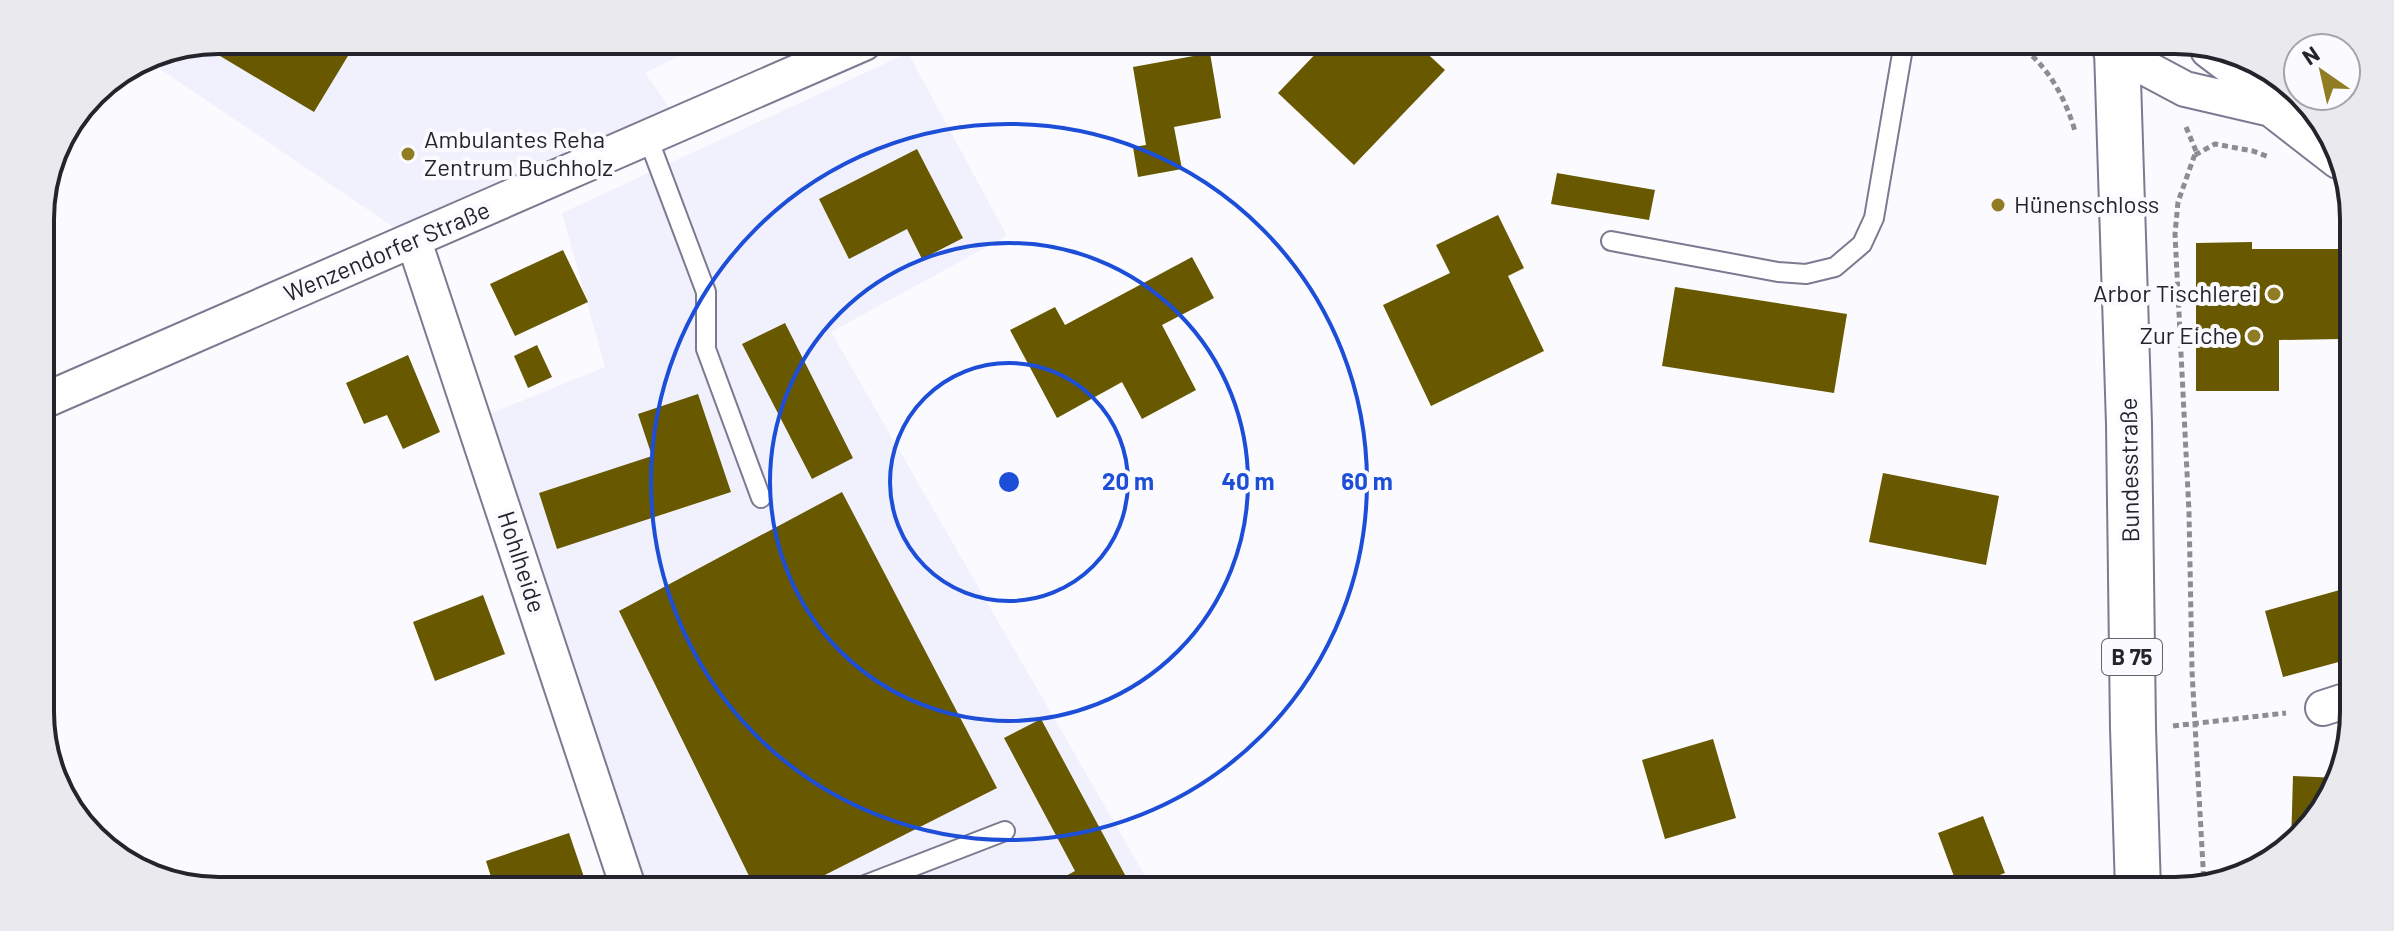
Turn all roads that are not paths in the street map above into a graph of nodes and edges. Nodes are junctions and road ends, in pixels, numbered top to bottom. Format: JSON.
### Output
{"nodes":[{"id":1,"x":839,"y":54,"type":"edge"},
{"id":2,"x":1902,"y":54,"type":"edge"},
{"id":3,"x":2115,"y":54,"type":"edge"},
{"id":4,"x":2122,"y":54,"type":"edge"},
{"id":5,"x":2223,"y":62,"type":"edge"},
{"id":6,"x":2271,"y":109,"type":"junction"},
{"id":7,"x":648,"y":138,"type":"junction"},
{"id":8,"x":2325,"y":151,"type":"edge"},
{"id":9,"x":414,"y":241,"type":"junction"},
{"id":10,"x":1611,"y":241,"type":"dead end"},
{"id":11,"x":54,"y":396,"type":"edge"},
{"id":12,"x":761,"y":498,"type":"dead end"},
{"id":13,"x":1005,"y":831,"type":"dead end"},
{"id":14,"x":625,"y":877,"type":"edge"},
{"id":15,"x":886,"y":877,"type":"edge"},
{"id":16,"x":2138,"y":877,"type":"edge"}],
"edges":[{"from":1,"to":7,"type":"street","name":"Wenzendorfer Straße"},
{"from":2,"to":10,"type":"lane"},
{"from":3,"to":16,"type":"main road","name":"Bundesstraße","number":"B 75"},
{"from":4,"to":6,"type":"street"},
{"from":5,"to":6,"type":"street"},
{"from":6,"to":8,"type":"street"},
{"from":7,"to":9,"type":"street","name":"Wenzendorfer Straße"},
{"from":7,"to":12,"type":"lane"},
{"from":9,"to":11,"type":"street","name":"Wenzendorfer Straße"},
{"from":9,"to":14,"type":"street","name":"Hohlheide"},
{"from":13,"to":15,"type":"lane"}]}
